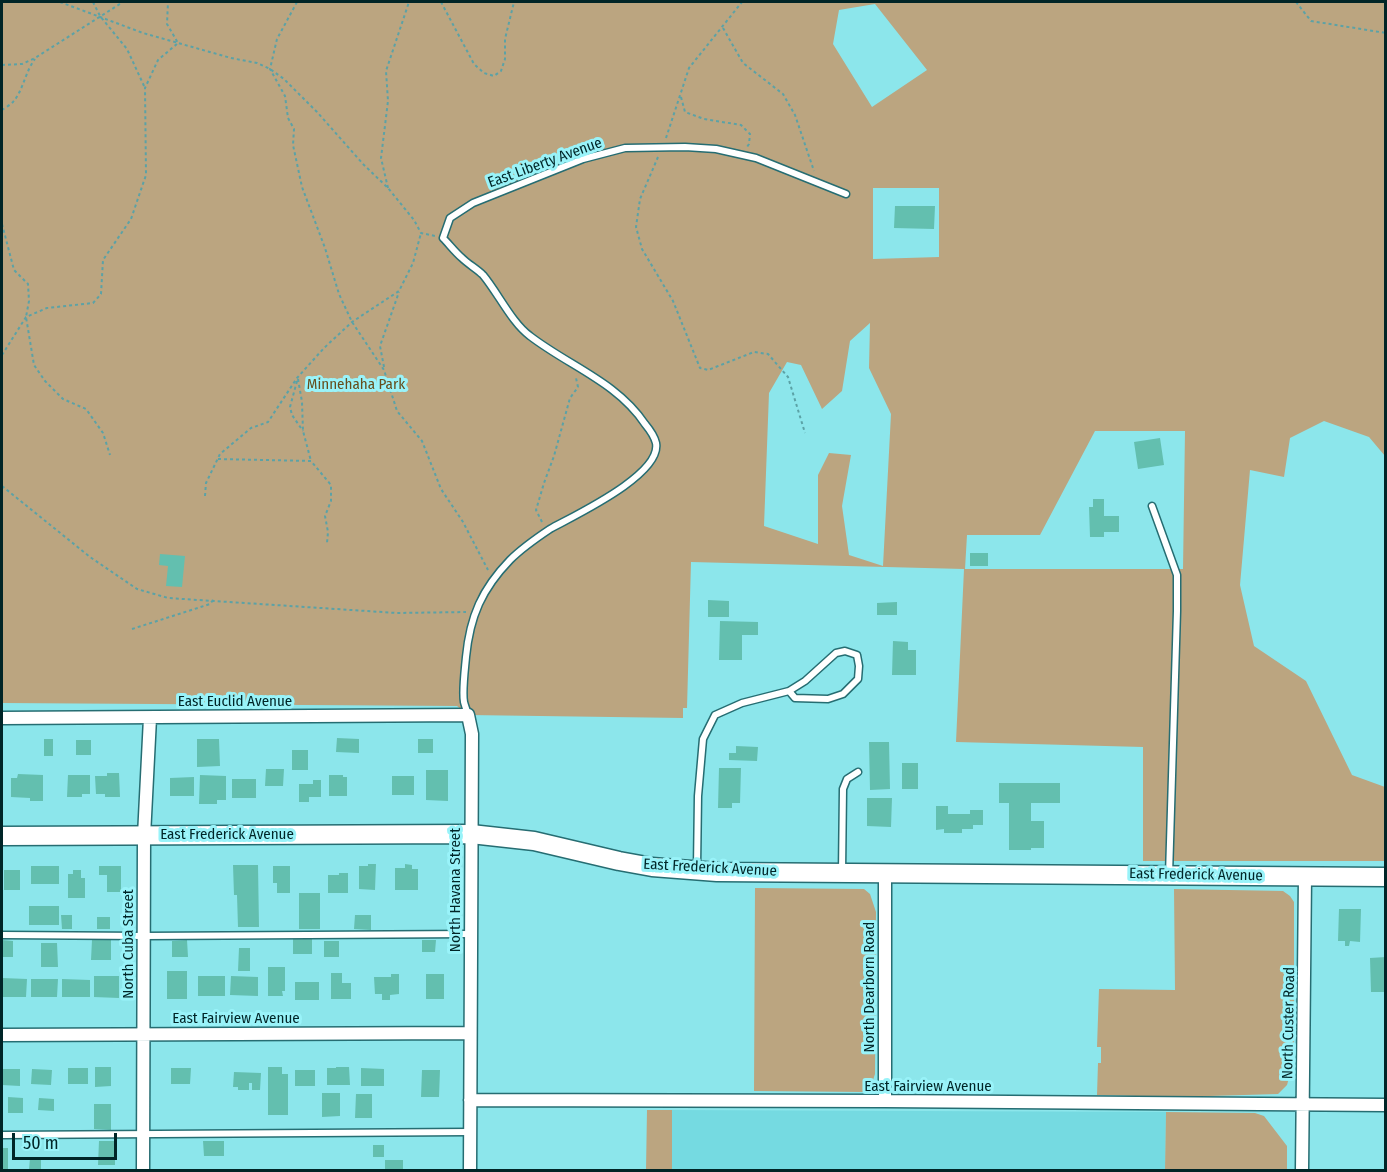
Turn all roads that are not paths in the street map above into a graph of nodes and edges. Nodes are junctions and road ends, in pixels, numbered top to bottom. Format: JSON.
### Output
{"nodes":[{"id":1,"x":846,"y":194,"type":"dead end"},
{"id":2,"x":443,"y":238,"type":"joint"},
{"id":3,"x":1152,"y":506,"type":"dead end"},
{"id":4,"x":789,"y":691,"type":"junction"},
{"id":5,"x":468,"y":716,"type":"junction"},
{"id":6,"x":2,"y":718,"type":"edge"},
{"id":7,"x":150,"y":718,"type":"junction"},
{"id":8,"x":858,"y":772,"type":"dead end"},
{"id":9,"x":471,"y":834,"type":"junction"},
{"id":10,"x":2,"y":836,"type":"edge"},
{"id":11,"x":144,"y":836,"type":"junction"},
{"id":12,"x":697,"y":870,"type":"junction"},
{"id":13,"x":842,"y":873,"type":"junction"},
{"id":14,"x":885,"y":873,"type":"junction"},
{"id":15,"x":1168,"y":875,"type":"junction"},
{"id":16,"x":1305,"y":876,"type":"junction"},
{"id":17,"x":1386,"y":877,"type":"edge"},
{"id":18,"x":471,"y":934,"type":"junction"},
{"id":19,"x":2,"y":935,"type":"edge"},
{"id":20,"x":144,"y":936,"type":"junction"},
{"id":21,"x":470,"y":1033,"type":"junction"},
{"id":22,"x":144,"y":1034,"type":"junction"},
{"id":23,"x":2,"y":1035,"type":"edge"},
{"id":24,"x":470,"y":1100,"type":"junction"},
{"id":25,"x":885,"y":1101,"type":"junction"},
{"id":26,"x":1303,"y":1105,"type":"junction"},
{"id":27,"x":1386,"y":1105,"type":"edge"},
{"id":28,"x":470,"y":1132,"type":"junction"},
{"id":29,"x":2,"y":1135,"type":"edge"},
{"id":30,"x":143,"y":1135,"type":"junction"},
{"id":31,"x":143,"y":1170,"type":"edge"},
{"id":32,"x":470,"y":1170,"type":"edge"},
{"id":33,"x":1302,"y":1170,"type":"edge"}],
"edges":[{"from":1,"to":2,"type":"lane","name":"East Liberty Avenue"},
{"from":2,"to":5,"type":"lane","name":"North Havana Street"},
{"from":3,"to":15,"type":"lane"},
{"from":4,"to":4,"type":"lane"},
{"from":4,"to":12,"type":"lane"},
{"from":5,"to":7,"type":"street","name":"East Euclid Avenue"},
{"from":5,"to":9,"type":"street","name":"North Havana Street"},
{"from":6,"to":7,"type":"street","name":"East Euclid Avenue"},
{"from":7,"to":11,"type":"street","name":"North Cuba Street"},
{"from":8,"to":13,"type":"lane"},
{"from":9,"to":11,"type":"main road","name":"East Frederick Avenue"},
{"from":9,"to":12,"type":"main road","name":"East Frederick Avenue"},
{"from":9,"to":18,"type":"street","name":"North Havana Street"},
{"from":10,"to":11,"type":"main road","name":"East Frederick Avenue"},
{"from":11,"to":20,"type":"street","name":"North Cuba Street"},
{"from":12,"to":13,"type":"main road","name":"East Frederick Avenue"},
{"from":13,"to":14,"type":"main road","name":"East Frederick Avenue"},
{"from":14,"to":15,"type":"main road","name":"East Frederick Avenue"},
{"from":14,"to":25,"type":"street","name":"North Dearborn Road"},
{"from":15,"to":16,"type":"main road","name":"East Frederick Avenue"},
{"from":16,"to":17,"type":"main road","name":"East Frederick Avenue"},
{"from":16,"to":26,"type":"street","name":"North Custer Road"},
{"from":18,"to":20,"type":"lane"},
{"from":18,"to":21,"type":"street","name":"North Havana Street"},
{"from":19,"to":20,"type":"lane"},
{"from":20,"to":22,"type":"street","name":"North Cuba Street"},
{"from":21,"to":22,"type":"street","name":"East Fairview Avenue"},
{"from":21,"to":24,"type":"street","name":"North Havana Street"},
{"from":22,"to":23,"type":"street","name":"East Fairview Avenue"},
{"from":22,"to":30,"type":"street","name":"North Cuba Street"},
{"from":24,"to":25,"type":"street","name":"East Fairview Avenue"},
{"from":24,"to":28,"type":"street","name":"North Havana Street"},
{"from":25,"to":26,"type":"street","name":"East Fairview Avenue"},
{"from":26,"to":27,"type":"street","name":"East Fairview Avenue"},
{"from":26,"to":33,"type":"street","name":"North Custer Road"},
{"from":28,"to":30,"type":"lane"},
{"from":28,"to":32,"type":"street","name":"North Havana Street"},
{"from":29,"to":30,"type":"lane"},
{"from":30,"to":31,"type":"street","name":"North Cuba Street"}]}
